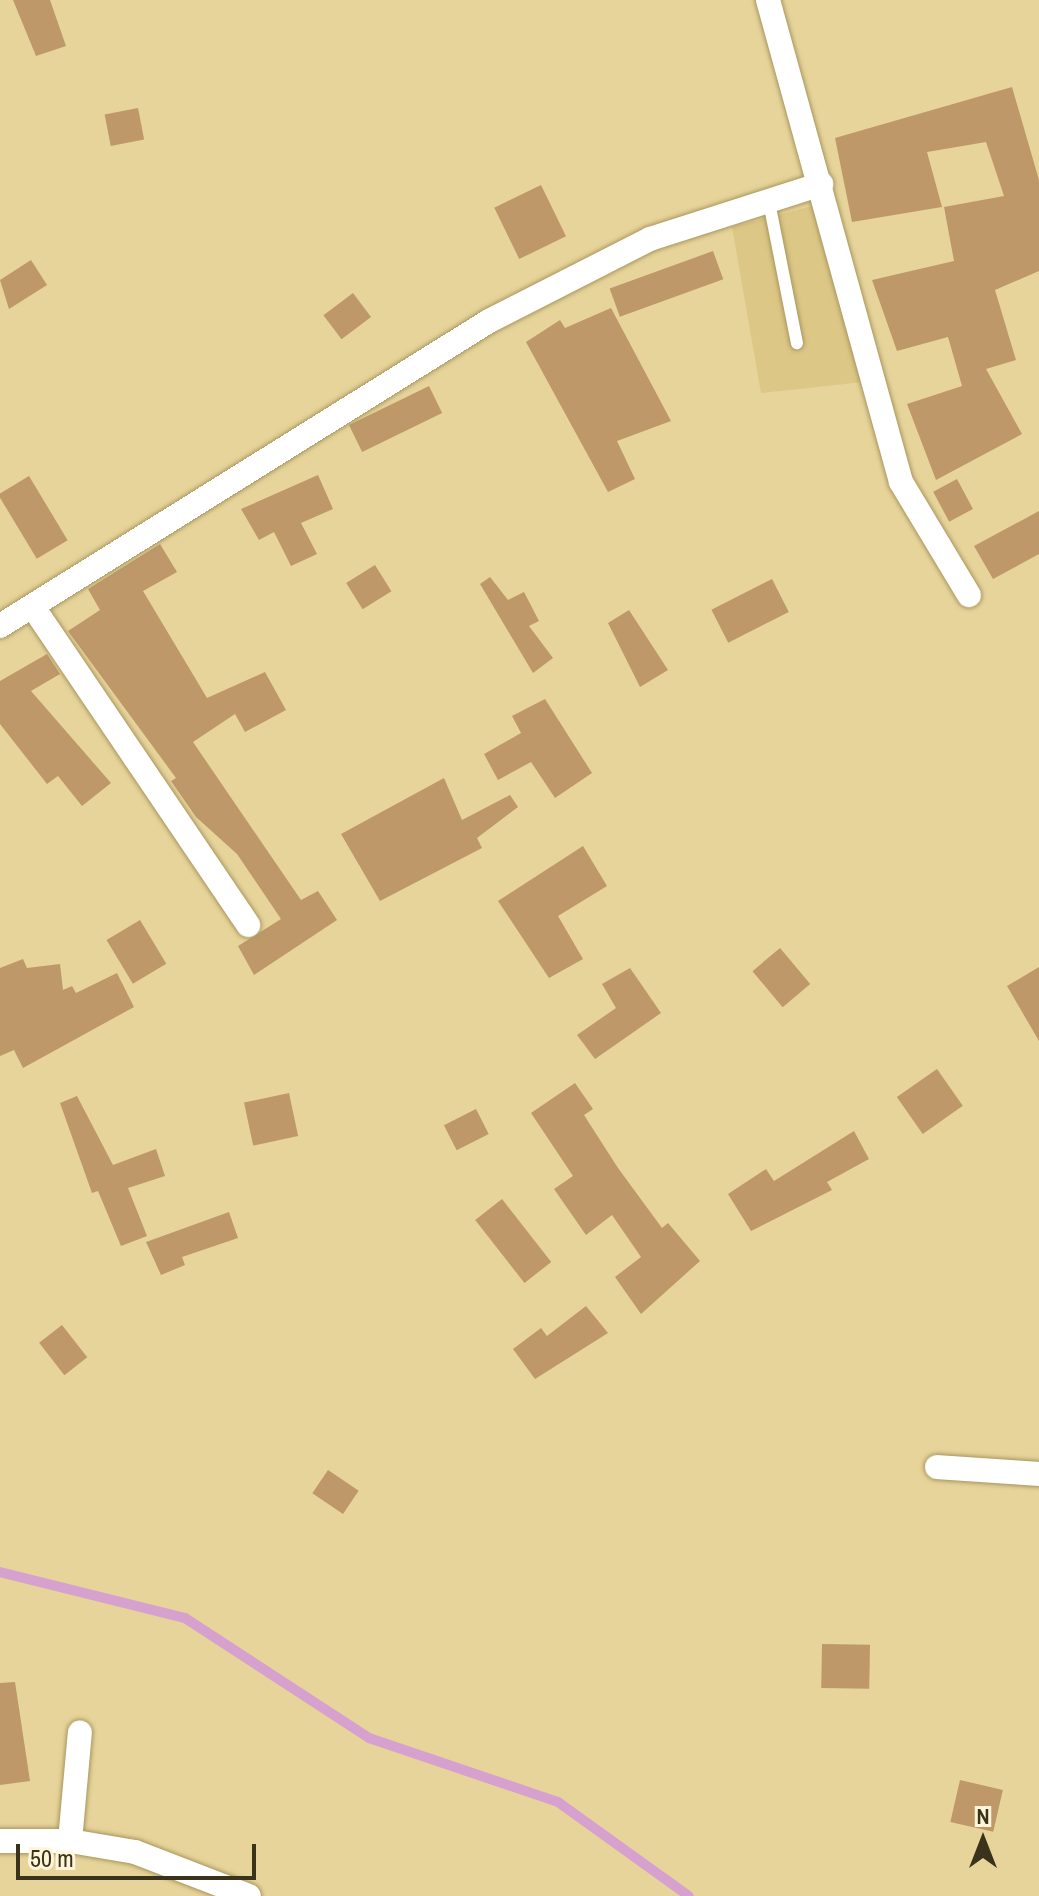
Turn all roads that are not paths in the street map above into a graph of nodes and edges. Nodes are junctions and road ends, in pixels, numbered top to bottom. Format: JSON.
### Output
{"nodes":[{"id":1,"x":768,"y":0,"type":"edge"},
{"id":2,"x":821,"y":184,"type":"junction"},
{"id":3,"x":769,"y":202,"type":"junction"},
{"id":4,"x":797,"y":343,"type":"dead end"},
{"id":5,"x":969,"y":595,"type":"dead end"},
{"id":6,"x":33,"y":607,"type":"junction"},
{"id":7,"x":0,"y":626,"type":"edge"},
{"id":8,"x":248,"y":925,"type":"dead end"},
{"id":9,"x":937,"y":1467,"type":"dead end"},
{"id":10,"x":1039,"y":1474,"type":"edge"},
{"id":11,"x":80,"y":1732,"type":"dead end"},
{"id":12,"x":0,"y":1841,"type":"edge"},
{"id":13,"x":70,"y":1841,"type":"junction"},
{"id":14,"x":249,"y":1896,"type":"edge"}],
"edges":[{"from":1,"to":2,"type":"street"},
{"from":2,"to":3,"type":"street"},
{"from":2,"to":5,"type":"street"},
{"from":3,"to":4,"type":"lane"},
{"from":3,"to":6,"type":"street"},
{"from":6,"to":7,"type":"street"},
{"from":6,"to":8,"type":"street"},
{"from":9,"to":10,"type":"street"},
{"from":11,"to":13,"type":"street"},
{"from":12,"to":13,"type":"street"},
{"from":13,"to":14,"type":"street"}]}
